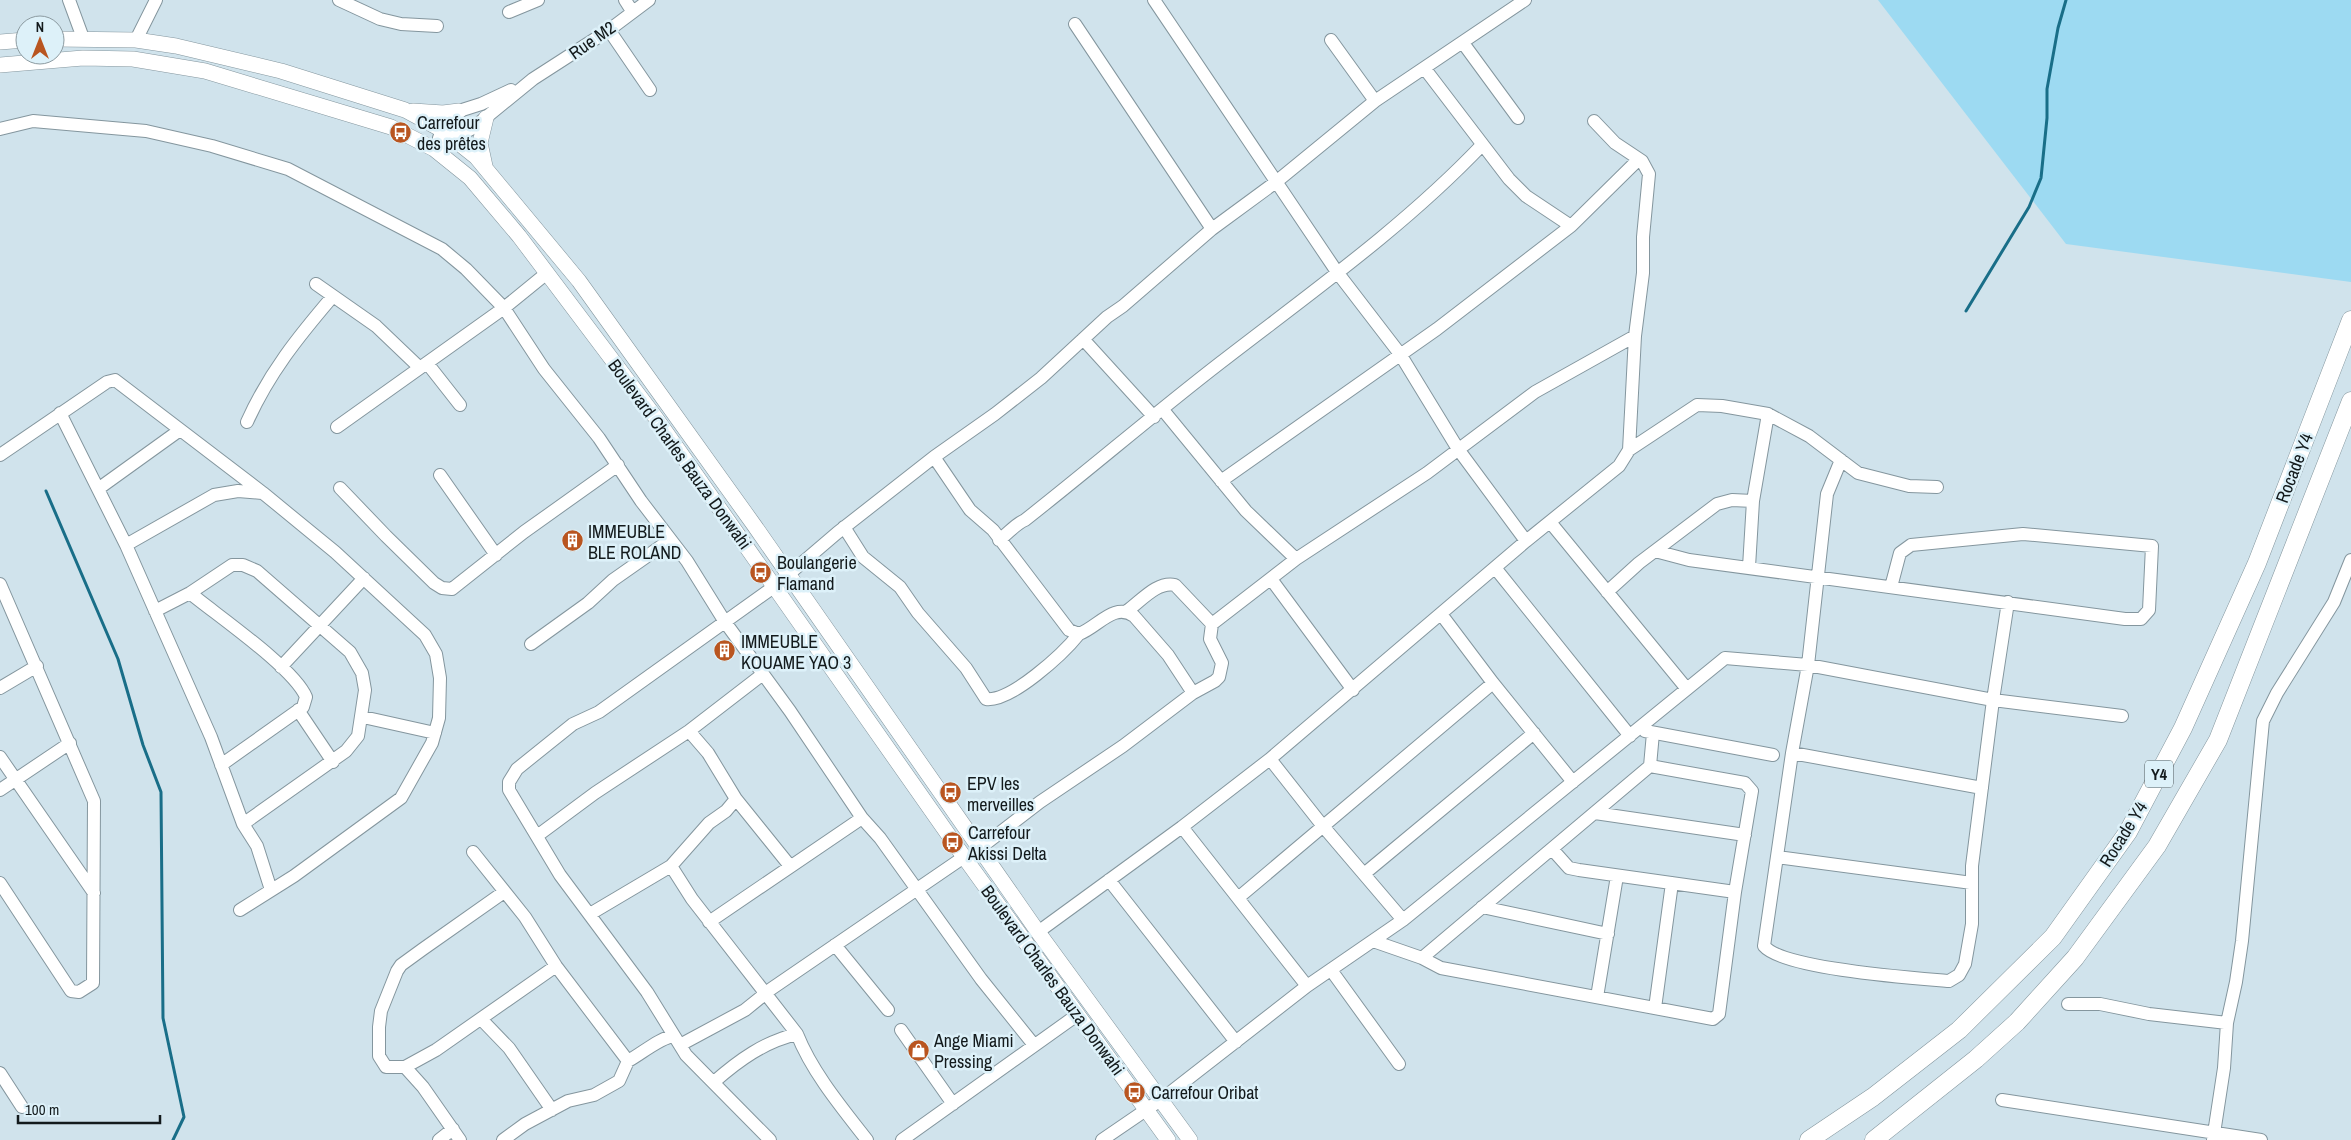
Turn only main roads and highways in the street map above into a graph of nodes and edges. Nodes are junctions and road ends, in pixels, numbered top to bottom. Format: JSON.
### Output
{"nodes":[{"id":1,"x":65,"y":39,"type":"edge"},
{"id":2,"x":15,"y":41,"type":"edge"},
{"id":3,"x":0,"y":42,"type":"edge"},
{"id":4,"x":0,"y":64,"type":"edge"},
{"id":5,"x":405,"y":110,"type":"junction"},
{"id":6,"x":459,"y":111,"type":"road end"},
{"id":7,"x":486,"y":118,"type":"road end"},
{"id":8,"x":487,"y":170,"type":"junction"},
{"id":9,"x":2351,"y":320,"type":"edge"},
{"id":10,"x":2351,"y":401,"type":"edge"},
{"id":11,"x":1168,"y":1140,"type":"edge"},
{"id":12,"x":1190,"y":1140,"type":"edge"},
{"id":13,"x":1807,"y":1140,"type":"edge"},
{"id":14,"x":1874,"y":1140,"type":"edge"}],
"edges":[{"from":1,"to":5,"type":"main road","name":"Boulevard Charles Bauza Donwahi"},
{"from":2,"to":3,"type":"main road"},
{"from":4,"to":11,"type":"main road","name":"Boulevard Charles Bauza Donwahi"},
{"from":5,"to":6,"type":"main road"},
{"from":5,"to":8,"type":"main road","name":"Boulevard Charles Bauza Donwahi"},
{"from":7,"to":8,"type":"main road"},
{"from":8,"to":12,"type":"main road","name":"Boulevard Charles Bauza Donwahi"},
{"from":9,"to":13,"type":"highway","name":"Rocade Y4","number":"Y4"},
{"from":10,"to":14,"type":"highway","name":"Rocade Y4","number":"Y4"}]}
